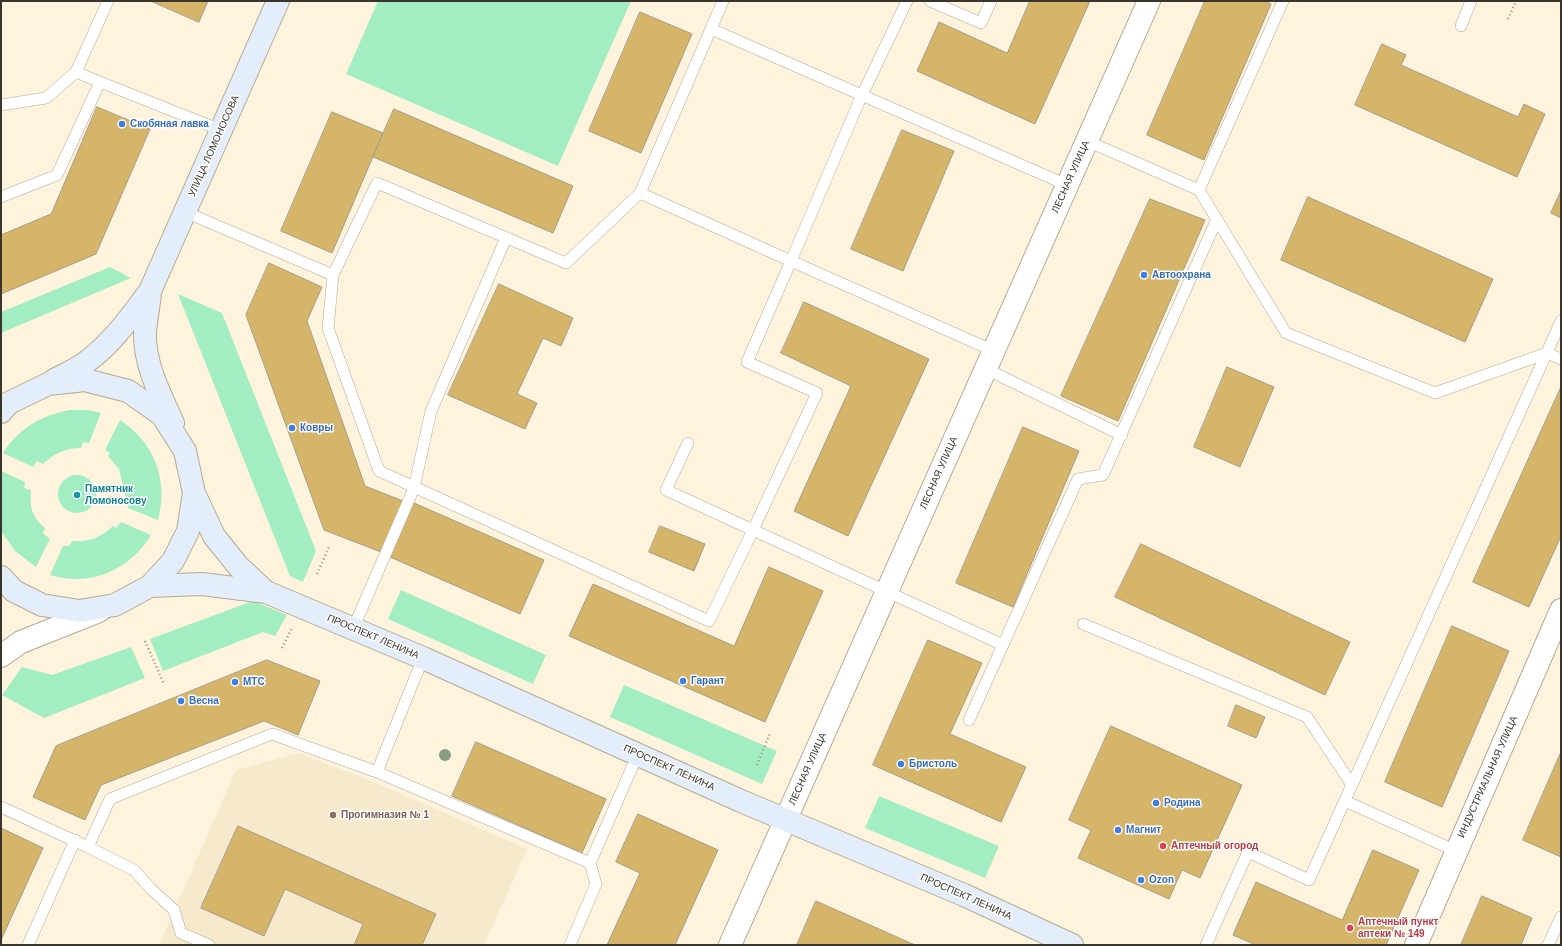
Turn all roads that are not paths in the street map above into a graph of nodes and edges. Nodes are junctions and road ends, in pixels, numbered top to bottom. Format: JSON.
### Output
{"nodes":[{"id":1,"x":108,"y":1,"type":"edge"},
{"id":2,"x":278,"y":1,"type":"edge"},
{"id":3,"x":723,"y":1,"type":"edge"},
{"id":4,"x":907,"y":1,"type":"edge"},
{"id":5,"x":930,"y":1,"type":"edge"},
{"id":6,"x":991,"y":1,"type":"edge"},
{"id":7,"x":1149,"y":1,"type":"edge"},
{"id":8,"x":1283,"y":1,"type":"edge"},
{"id":9,"x":1471,"y":1,"type":"edge"},
{"id":10,"x":1461,"y":26,"type":"dead end"},
{"id":11,"x":711,"y":29,"type":"junction"},
{"id":12,"x":76,"y":72,"type":"junction"},
{"id":13,"x":100,"y":82,"type":"junction"},
{"id":14,"x":862,"y":95,"type":"junction"},
{"id":15,"x":1,"y":105,"type":"edge"},
{"id":16,"x":221,"y":130,"type":"junction"},
{"id":17,"x":1087,"y":141,"type":"junction"},
{"id":18,"x":1067,"y":185,"type":"junction"},
{"id":19,"x":1199,"y":190,"type":"junction"},
{"id":20,"x":640,"y":193,"type":"junction"},
{"id":21,"x":1,"y":197,"type":"edge"},
{"id":22,"x":185,"y":212,"type":"junction"},
{"id":23,"x":1217,"y":219,"type":"junction"},
{"id":24,"x":506,"y":238,"type":"junction"},
{"id":25,"x":791,"y":261,"type":"junction"},
{"id":26,"x":333,"y":275,"type":"junction"},
{"id":27,"x":150,"y":291,"type":"junction"},
{"id":28,"x":1561,"y":321,"type":"edge"},
{"id":29,"x":1547,"y":352,"type":"junction"},
{"id":30,"x":1561,"y":359,"type":"edge"},
{"id":31,"x":990,"y":360,"type":"junction"},
{"id":32,"x":48,"y":384,"type":"junction"},
{"id":33,"x":4,"y":408,"type":"edge"},
{"id":34,"x":1122,"y":435,"type":"junction"},
{"id":35,"x":688,"y":443,"type":"dead end"},
{"id":36,"x":185,"y":451,"type":"junction"},
{"id":37,"x":414,"y":488,"type":"junction"},
{"id":38,"x":194,"y":493,"type":"junction"},
{"id":39,"x":753,"y":530,"type":"junction"},
{"id":40,"x":1,"y":577,"type":"edge"},
{"id":41,"x":150,"y":586,"type":"junction"},
{"id":42,"x":887,"y":590,"type":"junction"},
{"id":43,"x":266,"y":592,"type":"junction"},
{"id":44,"x":115,"y":605,"type":"junction"},
{"id":45,"x":1561,"y":610,"type":"edge"},
{"id":46,"x":1083,"y":624,"type":"dead end"},
{"id":47,"x":353,"y":629,"type":"junction"},
{"id":48,"x":1003,"y":645,"type":"junction"},
{"id":49,"x":1,"y":656,"type":"edge"},
{"id":50,"x":423,"y":658,"type":"junction"},
{"id":51,"x":969,"y":720,"type":"dead end"},
{"id":52,"x":638,"y":754,"type":"junction"},
{"id":53,"x":377,"y":772,"type":"junction"},
{"id":54,"x":1352,"y":785,"type":"junction"},
{"id":55,"x":1345,"y":802,"type":"junction"},
{"id":56,"x":1,"y":807,"type":"edge"},
{"id":57,"x":785,"y":820,"type":"junction"},
{"id":58,"x":75,"y":840,"type":"junction"},
{"id":59,"x":88,"y":847,"type":"junction"},
{"id":60,"x":1456,"y":851,"type":"junction"},
{"id":61,"x":590,"y":863,"type":"junction"},
{"id":62,"x":1561,"y":917,"type":"edge"},
{"id":63,"x":28,"y":945,"type":"edge"},
{"id":64,"x":209,"y":945,"type":"edge"},
{"id":65,"x":570,"y":945,"type":"edge"},
{"id":66,"x":730,"y":945,"type":"edge"},
{"id":67,"x":1072,"y":945,"type":"edge"},
{"id":68,"x":1206,"y":945,"type":"edge"},
{"id":69,"x":1416,"y":945,"type":"edge"},
{"id":70,"x":1548,"y":945,"type":"edge"}],
"edges":[{"from":1,"to":12,"type":"lane"},
{"from":2,"to":16,"type":"main road","name":"УЛИЦА ЛОМОНОСОВА"},
{"from":3,"to":11,"type":"lane"},
{"from":4,"to":14,"type":"lane"},
{"from":5,"to":6,"type":"lane"},
{"from":7,"to":17,"type":"street","name":"ЛЕСНАЯ УЛИЦА"},
{"from":8,"to":19,"type":"lane"},
{"from":9,"to":10,"type":"lane"},
{"from":11,"to":14,"type":"lane"},
{"from":11,"to":20,"type":"lane"},
{"from":12,"to":13,"type":"lane"},
{"from":12,"to":15,"type":"lane"},
{"from":13,"to":16,"type":"lane"},
{"from":13,"to":21,"type":"lane"},
{"from":14,"to":18,"type":"lane"},
{"from":14,"to":25,"type":"lane"},
{"from":16,"to":22,"type":"main road","name":"УЛИЦА ЛОМОНОСОВА"},
{"from":17,"to":18,"type":"street","name":"ЛЕСНАЯ УЛИЦА"},
{"from":17,"to":19,"type":"lane"},
{"from":18,"to":31,"type":"street","name":"ЛЕСНАЯ УЛИЦА"},
{"from":19,"to":23,"type":"lane"},
{"from":20,"to":24,"type":"lane"},
{"from":20,"to":25,"type":"lane"},
{"from":22,"to":26,"type":"lane"},
{"from":22,"to":27,"type":"main road","name":"УЛИЦА ЛОМОНОСОВА"},
{"from":23,"to":29,"type":"lane"},
{"from":23,"to":34,"type":"lane"},
{"from":24,"to":26,"type":"lane"},
{"from":24,"to":37,"type":"lane"},
{"from":25,"to":31,"type":"lane"},
{"from":25,"to":39,"type":"lane"},
{"from":26,"to":37,"type":"lane"},
{"from":27,"to":32,"type":"main road"},
{"from":27,"to":36,"type":"main road"},
{"from":28,"to":29,"type":"lane"},
{"from":29,"to":30,"type":"lane"},
{"from":29,"to":54,"type":"lane"},
{"from":31,"to":34,"type":"lane"},
{"from":31,"to":42,"type":"street","name":"ЛЕСНАЯ УЛИЦА"},
{"from":32,"to":33,"type":"main road"},
{"from":32,"to":36,"type":"main road"},
{"from":34,"to":48,"type":"lane"},
{"from":35,"to":39,"type":"lane"},
{"from":36,"to":38,"type":"main road"},
{"from":37,"to":39,"type":"lane"},
{"from":37,"to":47,"type":"lane"},
{"from":38,"to":41,"type":"main road"},
{"from":38,"to":43,"type":"main road"},
{"from":39,"to":42,"type":"lane"},
{"from":40,"to":44,"type":"main road"},
{"from":41,"to":43,"type":"main road"},
{"from":41,"to":44,"type":"main road"},
{"from":42,"to":48,"type":"lane"},
{"from":42,"to":57,"type":"street","name":"ЛЕСНАЯ УЛИЦА"},
{"from":43,"to":47,"type":"main road","name":"ПРОСПЕКТ ЛЕНИНА"},
{"from":44,"to":49,"type":"street"},
{"from":45,"to":60,"type":"street","name":"ИНДУСТРИАЛЬНАЯ УЛИЦА"},
{"from":46,"to":54,"type":"lane"},
{"from":47,"to":50,"type":"main road","name":"ПРОСПЕКТ ЛЕНИНА"},
{"from":48,"to":51,"type":"lane"},
{"from":50,"to":52,"type":"main road","name":"ПРОСПЕКТ ЛЕНИНА"},
{"from":50,"to":53,"type":"lane"},
{"from":52,"to":57,"type":"main road","name":"ПРОСПЕКТ ЛЕНИНА"},
{"from":52,"to":61,"type":"lane"},
{"from":53,"to":59,"type":"lane"},
{"from":53,"to":61,"type":"lane"},
{"from":54,"to":55,"type":"lane"},
{"from":55,"to":60,"type":"lane"},
{"from":55,"to":68,"type":"lane"},
{"from":56,"to":58,"type":"lane"},
{"from":57,"to":66,"type":"street","name":"ЛЕСНАЯ УЛИЦА"},
{"from":57,"to":67,"type":"main road","name":"ПРОСПЕКТ ЛЕНИНА"},
{"from":58,"to":59,"type":"lane"},
{"from":58,"to":63,"type":"lane"},
{"from":59,"to":64,"type":"lane"},
{"from":60,"to":69,"type":"street","name":"ИНДУСТРИАЛЬНАЯ УЛИЦА"},
{"from":61,"to":65,"type":"lane"},
{"from":62,"to":70,"type":"lane"}]}
